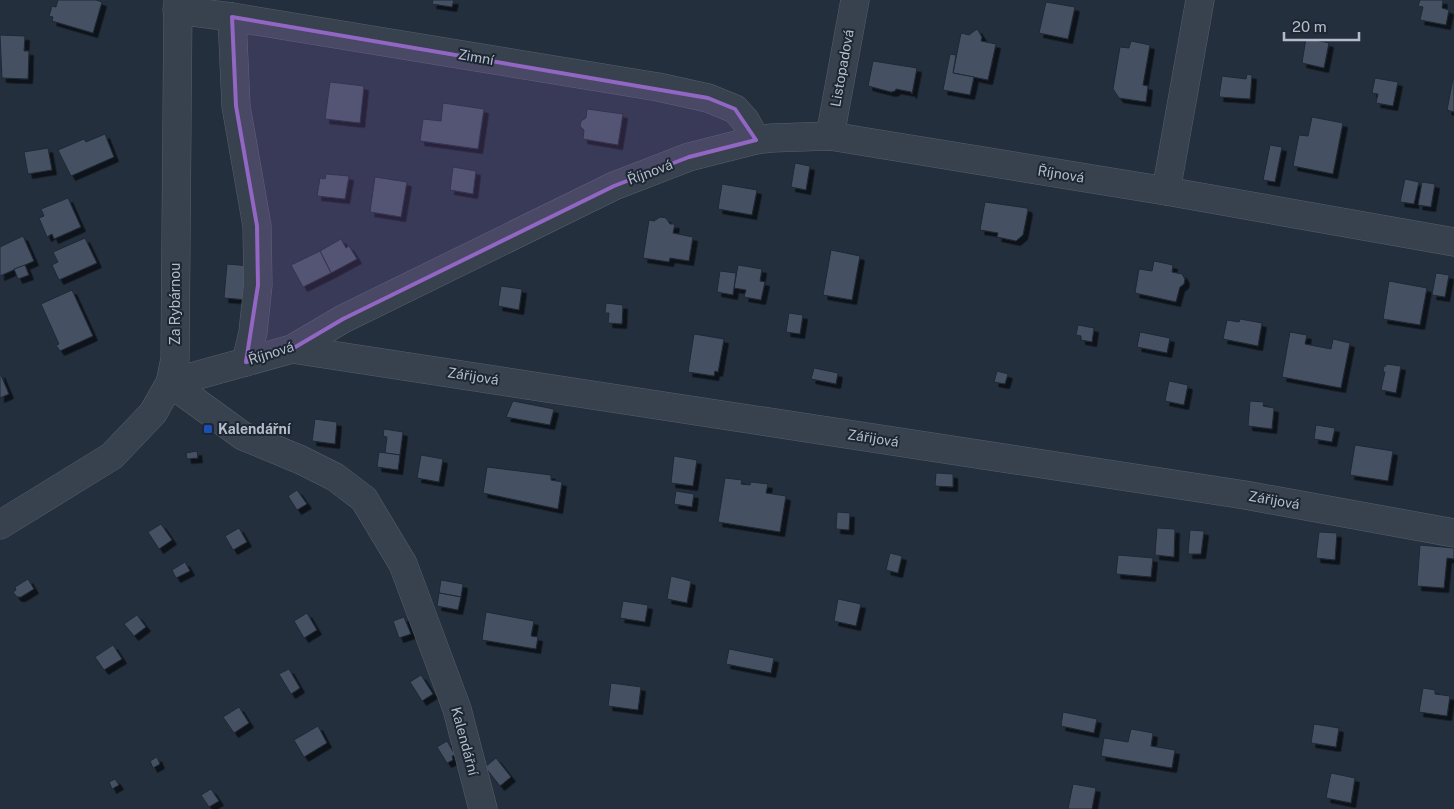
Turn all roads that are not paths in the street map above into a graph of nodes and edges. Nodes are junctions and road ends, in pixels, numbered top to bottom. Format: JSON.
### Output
{"nodes":[{"id":1,"x":854,"y":0,"type":"edge"},
{"id":2,"x":1200,"y":0,"type":"edge"},
{"id":3,"x":177,"y":5,"type":"edge"},
{"id":4,"x":232,"y":17,"type":"junction"},
{"id":5,"x":830,"y":136,"type":"junction"},
{"id":6,"x":756,"y":140,"type":"junction"},
{"id":7,"x":1166,"y":191,"type":"junction"},
{"id":8,"x":1454,"y":242,"type":"edge"},
{"id":9,"x":292,"y":349,"type":"junction"},
{"id":10,"x":246,"y":362,"type":"junction"},
{"id":11,"x":170,"y":383,"type":"junction"},
{"id":12,"x":0,"y":524,"type":"edge"},
{"id":13,"x":1454,"y":533,"type":"edge"},
{"id":14,"x":483,"y":809,"type":"edge"}],
"edges":[{"from":1,"to":5,"type":"street","name":"Listopadová"},
{"from":2,"to":7,"type":"street"},
{"from":3,"to":4,"type":"street","name":"Zimní"},
{"from":3,"to":11,"type":"street","name":"Za Rybárnou"},
{"from":4,"to":6,"type":"street","name":"Zimní"},
{"from":4,"to":10,"type":"street"},
{"from":5,"to":6,"type":"street","name":"Říjnová"},
{"from":5,"to":7,"type":"street","name":"Říjnová"},
{"from":6,"to":9,"type":"street","name":"Říjnová"},
{"from":7,"to":8,"type":"street","name":"Říjnová"},
{"from":9,"to":10,"type":"street","name":"Říjnová"},
{"from":9,"to":13,"type":"street","name":"Zářijová"},
{"from":10,"to":11,"type":"street","name":"Říjnová"},
{"from":11,"to":12,"type":"street","name":"Za Rybárnou"},
{"from":11,"to":14,"type":"street","name":"Kalendářní"}]}
